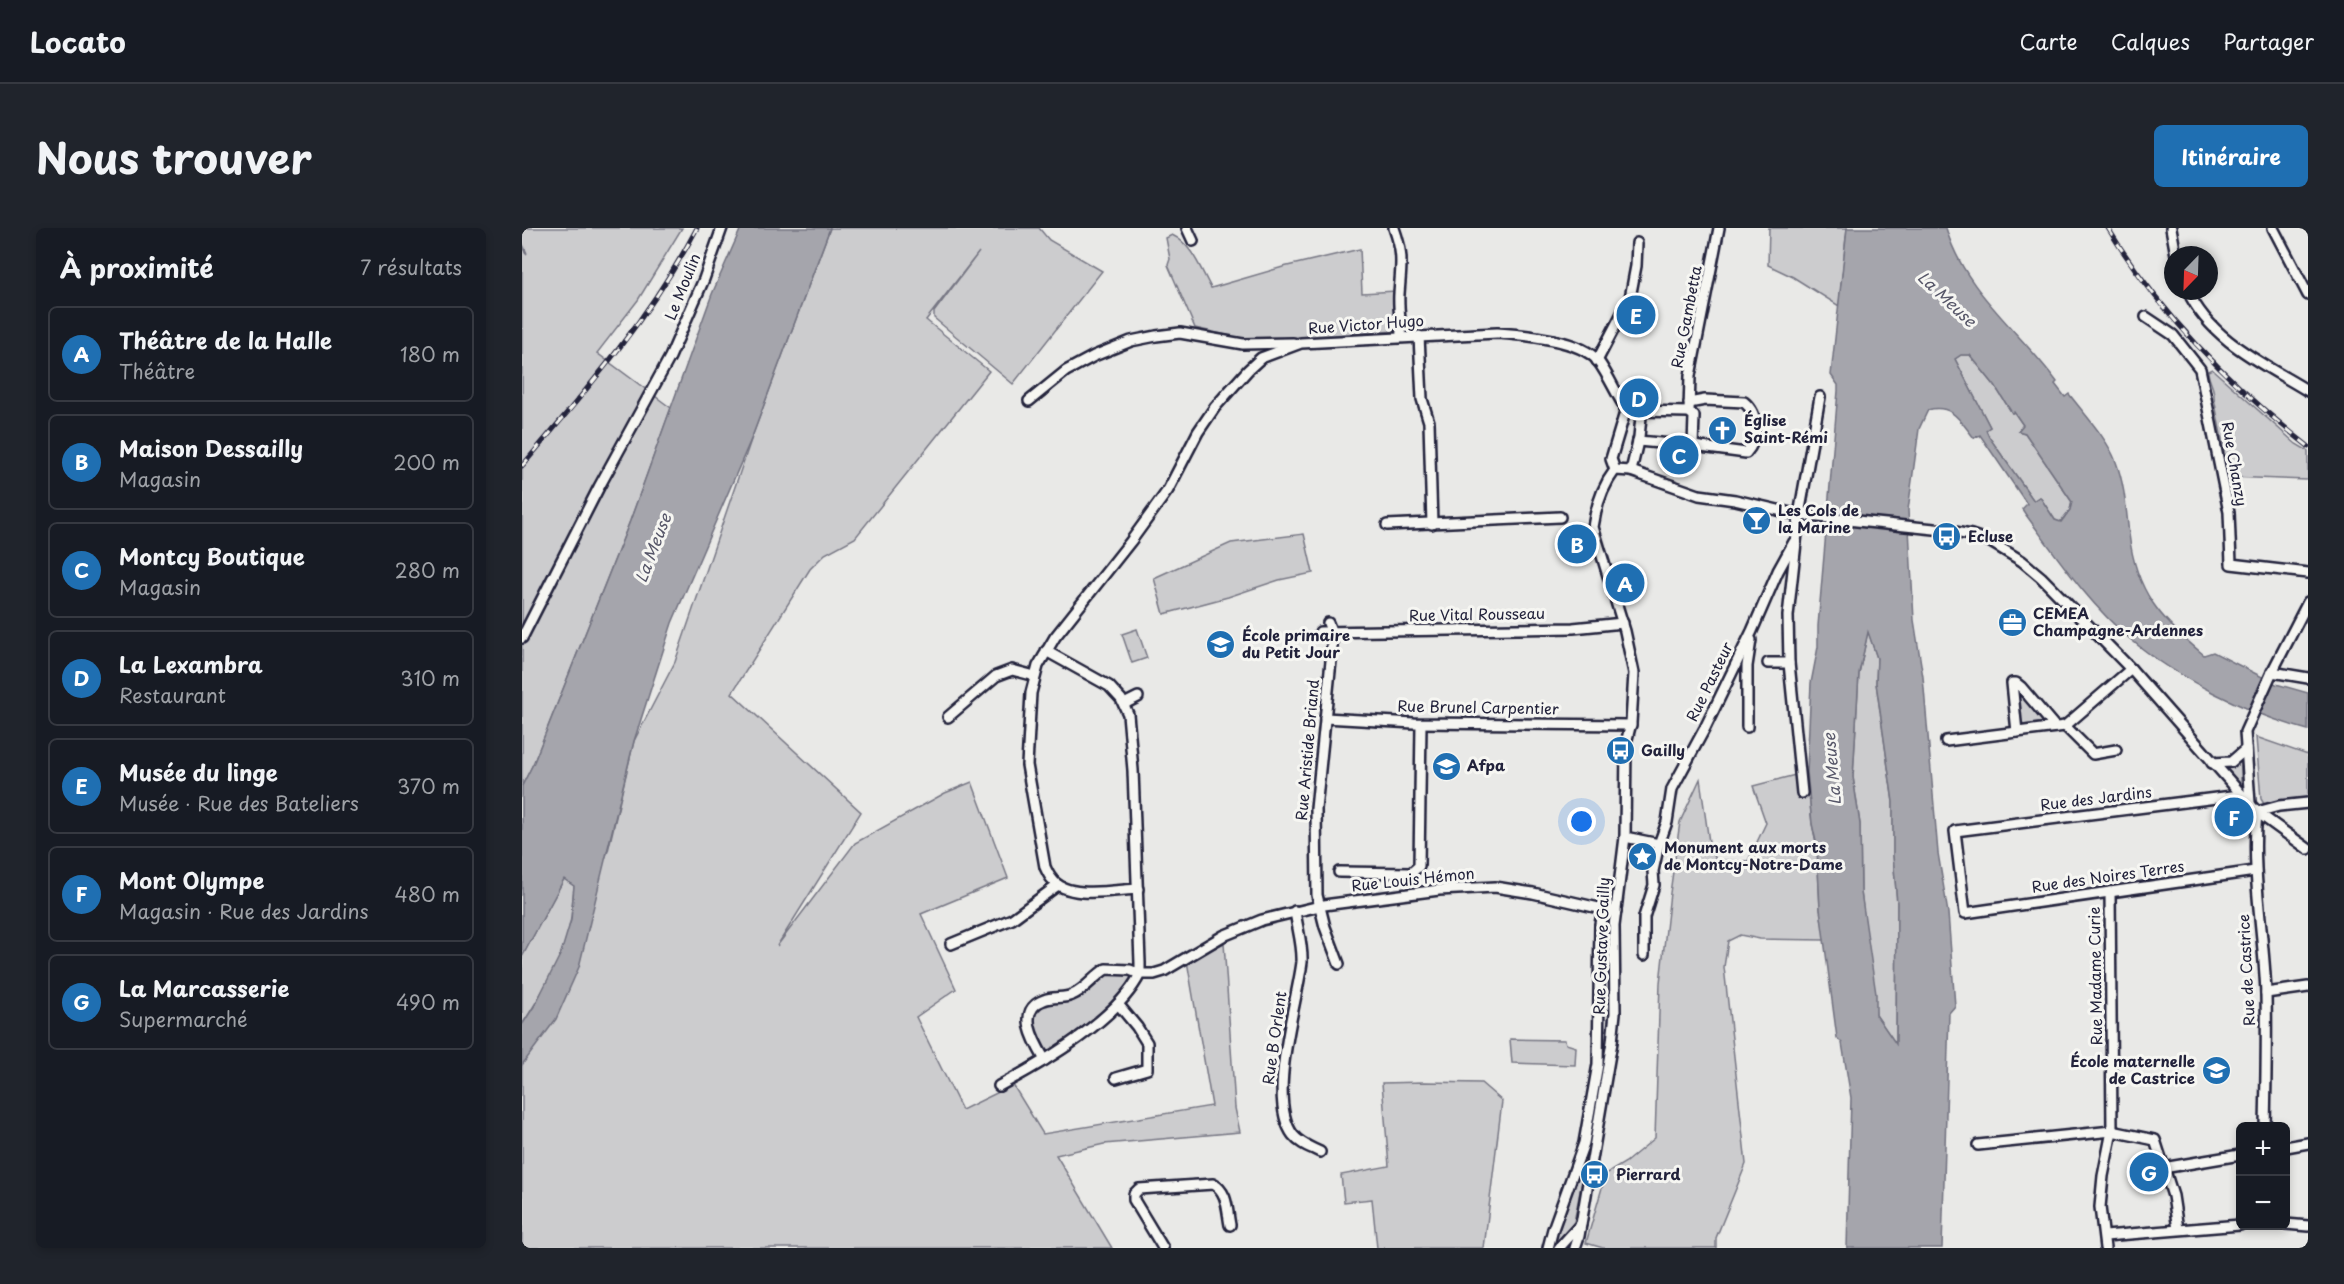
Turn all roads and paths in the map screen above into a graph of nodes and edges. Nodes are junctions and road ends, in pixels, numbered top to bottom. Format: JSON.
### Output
{"nodes":[{"id":1,"x":722,"y":228,"type":"edge"},
{"id":2,"x":1186,"y":228,"type":"edge"},
{"id":3,"x":1394,"y":228,"type":"edge"},
{"id":4,"x":1719,"y":228,"type":"edge"},
{"id":5,"x":2171,"y":228,"type":"edge"},
{"id":6,"x":2273,"y":228,"type":"edge"},
{"id":7,"x":1193,"y":241,"type":"dead end"},
{"id":8,"x":1637,"y":243,"type":"dead end"},
{"id":9,"x":2174,"y":246,"type":"edge"},
{"id":10,"x":2308,"y":295,"type":"edge"},
{"id":11,"x":2192,"y":300,"type":"edge"},
{"id":12,"x":2146,"y":317,"type":"dead end"},
{"id":13,"x":1419,"y":336,"type":"junction"},
{"id":14,"x":1401,"y":337,"type":"junction"},
{"id":15,"x":1301,"y":343,"type":"junction"},
{"id":16,"x":1597,"y":361,"type":"junction"},
{"id":17,"x":2308,"y":392,"type":"edge"},
{"id":18,"x":1820,"y":397,"type":"dead end"},
{"id":19,"x":1029,"y":401,"type":"dead end"},
{"id":20,"x":1689,"y":407,"type":"junction"},
{"id":21,"x":1626,"y":409,"type":"junction"},
{"id":22,"x":1637,"y":411,"type":"junction"},
{"id":23,"x":1638,"y":441,"type":"junction"},
{"id":24,"x":1693,"y":446,"type":"junction"},
{"id":25,"x":1623,"y":470,"type":"junction"},
{"id":26,"x":1799,"y":515,"type":"junction"},
{"id":27,"x":1560,"y":517,"type":"dead end"},
{"id":28,"x":1432,"y":524,"type":"junction"},
{"id":29,"x":1387,"y":525,"type":"dead end"},
{"id":30,"x":1797,"y":538,"type":"junction"},
{"id":31,"x":2308,"y":573,"type":"edge"},
{"id":32,"x":2308,"y":602,"type":"edge"},
{"id":33,"x":1623,"y":622,"type":"junction"},
{"id":34,"x":1328,"y":623,"type":"dead end"},
{"id":35,"x":1752,"y":631,"type":"junction"},
{"id":36,"x":1320,"y":633,"type":"dead end"},
{"id":37,"x":1332,"y":633,"type":"junction"},
{"id":38,"x":522,"y":638,"type":"edge"},
{"id":39,"x":1046,"y":651,"type":"junction"},
{"id":40,"x":1768,"y":663,"type":"dead end"},
{"id":41,"x":1789,"y":663,"type":"junction"},
{"id":42,"x":2131,"y":669,"type":"junction"},
{"id":43,"x":2271,"y":674,"type":"junction"},
{"id":44,"x":1035,"y":676,"type":"junction"},
{"id":45,"x":2308,"y":678,"type":"edge"},
{"id":46,"x":1138,"y":697,"type":"dead end"},
{"id":47,"x":1124,"y":704,"type":"junction"},
{"id":48,"x":948,"y":717,"type":"dead end"},
{"id":49,"x":1325,"y":718,"type":"junction"},
{"id":50,"x":1421,"y":724,"type":"junction"},
{"id":51,"x":1631,"y":725,"type":"junction"},
{"id":52,"x":1747,"y":727,"type":"dead end"},
{"id":53,"x":2060,"y":727,"type":"junction"},
{"id":54,"x":2017,"y":732,"type":"junction"},
{"id":55,"x":1946,"y":741,"type":"dead end"},
{"id":56,"x":2246,"y":749,"type":"junction"},
{"id":57,"x":2116,"y":750,"type":"dead end"},
{"id":58,"x":2212,"y":763,"type":"junction"},
{"id":59,"x":1802,"y":793,"type":"dead end"},
{"id":60,"x":2240,"y":795,"type":"junction"},
{"id":61,"x":2250,"y":803,"type":"junction"},
{"id":62,"x":2308,"y":803,"type":"edge"},
{"id":63,"x":2257,"y":812,"type":"junction"},
{"id":64,"x":1625,"y":837,"type":"junction"},
{"id":65,"x":1659,"y":844,"type":"junction"},
{"id":66,"x":2308,"y":849,"type":"edge"},
{"id":67,"x":2255,"y":871,"type":"junction"},
{"id":68,"x":1339,"y":872,"type":"dead end"},
{"id":69,"x":1058,"y":885,"type":"junction"},
{"id":70,"x":1138,"y":889,"type":"junction"},
{"id":71,"x":2110,"y":892,"type":"junction"},
{"id":72,"x":1320,"y":905,"type":"junction"},
{"id":73,"x":1603,"y":909,"type":"junction"},
{"id":74,"x":1295,"y":911,"type":"junction"},
{"id":75,"x":1616,"y":912,"type":"junction"},
{"id":76,"x":1965,"y":913,"type":"joint"},
{"id":77,"x":951,"y":944,"type":"dead end"},
{"id":78,"x":1644,"y":955,"type":"dead end"},
{"id":79,"x":1339,"y":964,"type":"dead end"},
{"id":80,"x":1140,"y":974,"type":"junction"},
{"id":81,"x":2308,"y":987,"type":"edge"},
{"id":82,"x":2266,"y":993,"type":"junction"},
{"id":83,"x":1118,"y":1004,"type":"junction"},
{"id":84,"x":1045,"y":1060,"type":"junction"},
{"id":85,"x":1116,"y":1078,"type":"dead end"},
{"id":86,"x":999,"y":1086,"type":"dead end"},
{"id":87,"x":2265,"y":1122,"type":"edge"},
{"id":88,"x":2112,"y":1131,"type":"junction"},
{"id":89,"x":2308,"y":1143,"type":"edge"},
{"id":90,"x":1977,"y":1145,"type":"dead end"},
{"id":91,"x":2290,"y":1146,"type":"edge"},
{"id":92,"x":1320,"y":1152,"type":"dead end"},
{"id":93,"x":2236,"y":1156,"type":"edge"},
{"id":94,"x":2163,"y":1168,"type":"junction"},
{"id":95,"x":1581,"y":1224,"type":"junction"},
{"id":96,"x":2290,"y":1224,"type":"edge"},
{"id":97,"x":1230,"y":1225,"type":"dead end"},
{"id":98,"x":2236,"y":1225,"type":"edge"},
{"id":99,"x":2306,"y":1226,"type":"edge"},
{"id":100,"x":2178,"y":1229,"type":"junction"},
{"id":101,"x":2105,"y":1236,"type":"junction"},
{"id":102,"x":2308,"y":1237,"type":"edge"},
{"id":103,"x":1163,"y":1248,"type":"edge"},
{"id":104,"x":1548,"y":1248,"type":"edge"},
{"id":105,"x":1559,"y":1248,"type":"edge"},
{"id":106,"x":1575,"y":1248,"type":"edge"},
{"id":107,"x":2105,"y":1248,"type":"edge"}],
"edges":[{"from":1,"to":38,"type":"street","name":"Le Moulin"},
{"from":2,"to":7,"type":"street"},
{"from":3,"to":14,"type":"street"},
{"from":4,"to":20,"type":"street","name":"Rue Gambetta"},
{"from":5,"to":9,"type":"street"},
{"from":6,"to":10,"type":"street"},
{"from":8,"to":16,"type":"street"},
{"from":11,"to":17,"type":"street"},
{"from":12,"to":31,"type":"street","name":"Rue Chanzy"},
{"from":13,"to":14,"type":"street","name":"Rue Victor Hugo"},
{"from":13,"to":16,"type":"street","name":"Rue Victor Hugo"},
{"from":13,"to":28,"type":"street"},
{"from":14,"to":15,"type":"street","name":"Rue Victor Hugo"},
{"from":15,"to":19,"type":"street"},
{"from":15,"to":39,"type":"street","name":"Rue Victor Hugo"},
{"from":16,"to":21,"type":"street","name":"Rue Victor Hugo"},
{"from":18,"to":26,"type":"street"},
{"from":20,"to":22,"type":"street"},
{"from":20,"to":24,"type":"street","name":"Rue Gambetta"},
{"from":20,"to":24,"type":"street"},
{"from":21,"to":22,"type":"street"},
{"from":21,"to":25,"type":"street"},
{"from":22,"to":23,"type":"street"},
{"from":23,"to":24,"type":"street"},
{"from":23,"to":25,"type":"street"},
{"from":25,"to":26,"type":"street"},
{"from":25,"to":33,"type":"street","name":"Rue Gustave Gailly"},
{"from":26,"to":30,"type":"street"},
{"from":26,"to":42,"type":"street"},
{"from":27,"to":28,"type":"street"},
{"from":28,"to":29,"type":"street"},
{"from":30,"to":35,"type":"street","name":"Rue Pasteur"},
{"from":30,"to":41,"type":"street"},
{"from":32,"to":43,"type":"street"},
{"from":33,"to":37,"type":"street","name":"Rue Vital Rousseau"},
{"from":33,"to":51,"type":"street","name":"Rue Gustave Gailly"},
{"from":34,"to":37,"type":"street"},
{"from":35,"to":52,"type":"street"},
{"from":35,"to":65,"type":"street","name":"Rue Pasteur"},
{"from":36,"to":37,"type":"street","name":"Rue Vital Rousseau"},
{"from":37,"to":49,"type":"street","name":"Rue Aristide Briand"},
{"from":39,"to":44,"type":"street","name":"Rue Victor Hugo"},
{"from":39,"to":47,"type":"street"},
{"from":40,"to":41,"type":"street"},
{"from":41,"to":59,"type":"street"},
{"from":42,"to":53,"type":"street"},
{"from":42,"to":58,"type":"street"},
{"from":43,"to":45,"type":"street"},
{"from":43,"to":56,"type":"street"},
{"from":44,"to":48,"type":"street"},
{"from":44,"to":69,"type":"street","name":"Rue Victor Hugo"},
{"from":46,"to":47,"type":"street"},
{"from":47,"to":70,"type":"street"},
{"from":49,"to":50,"type":"street","name":"Rue Brunel Carpentier"},
{"from":49,"to":72,"type":"street","name":"Rue Aristide Briand"},
{"from":50,"to":51,"type":"street","name":"Rue Brunel Carpentier"},
{"from":50,"to":68,"type":"street"},
{"from":51,"to":64,"type":"street","name":"Rue Gustave Gailly"},
{"from":53,"to":54,"type":"street"},
{"from":53,"to":54,"type":"street"},
{"from":53,"to":57,"type":"street"},
{"from":54,"to":55,"type":"street"},
{"from":56,"to":58,"type":"street"},
{"from":56,"to":61,"type":"street"},
{"from":58,"to":60,"type":"street"},
{"from":60,"to":61,"type":"street"},
{"from":60,"to":76,"type":"street","name":"Rue des Jardins"},
{"from":61,"to":63,"type":"street"},
{"from":62,"to":63,"type":"street"},
{"from":63,"to":66,"type":"street"},
{"from":63,"to":67,"type":"street","name":"Rue de Castrice"},
{"from":64,"to":65,"type":"street"},
{"from":64,"to":75,"type":"street","name":"Rue Gustave Gailly"},
{"from":65,"to":78,"type":"street","name":"Rue Pasteur"},
{"from":67,"to":71,"type":"street","name":"Rue des Noires Terres"},
{"from":67,"to":82,"type":"street","name":"Rue de Castrice"},
{"from":69,"to":70,"type":"street"},
{"from":69,"to":77,"type":"street"},
{"from":70,"to":80,"type":"street"},
{"from":71,"to":76,"type":"street","name":"Rue des Noires Terres"},
{"from":71,"to":88,"type":"street","name":"Rue Madame Curie"},
{"from":72,"to":73,"type":"street","name":"Rue Louis Hémon"},
{"from":72,"to":74,"type":"street","name":"Rue Louis Hémon"},
{"from":72,"to":79,"type":"street","name":"Rue Aristide Briand"},
{"from":73,"to":75,"type":"street","name":"Rue Louis Hémon"},
{"from":73,"to":104,"type":"street","name":"Rue Gustave Gailly"},
{"from":74,"to":80,"type":"street","name":"Rue Louis Hémon"},
{"from":74,"to":92,"type":"street","name":"Rue B Orlent"},
{"from":75,"to":95,"type":"street","name":"Rue Gustave Gailly"},
{"from":80,"to":83,"type":"street"},
{"from":80,"to":84,"type":"street"},
{"from":81,"to":82,"type":"street"},
{"from":82,"to":87,"type":"street","name":"Rue de Castrice"},
{"from":83,"to":84,"type":"street"},
{"from":83,"to":85,"type":"street"},
{"from":84,"to":86,"type":"street"},
{"from":88,"to":90,"type":"street"},
{"from":88,"to":94,"type":"street"},
{"from":88,"to":101,"type":"street","name":"Rue Madame Curie"},
{"from":89,"to":91,"type":"street"},
{"from":93,"to":94,"type":"street"},
{"from":94,"to":100,"type":"street"},
{"from":95,"to":105,"type":"street"},
{"from":95,"to":106,"type":"street","name":"Rue Gustave Gailly"},
{"from":96,"to":99,"type":"street"},
{"from":97,"to":103,"type":"street"},
{"from":98,"to":100,"type":"street"},
{"from":99,"to":102,"type":"street"},
{"from":100,"to":101,"type":"street"},
{"from":101,"to":107,"type":"street","name":"Rue Madame Curie"}]}
